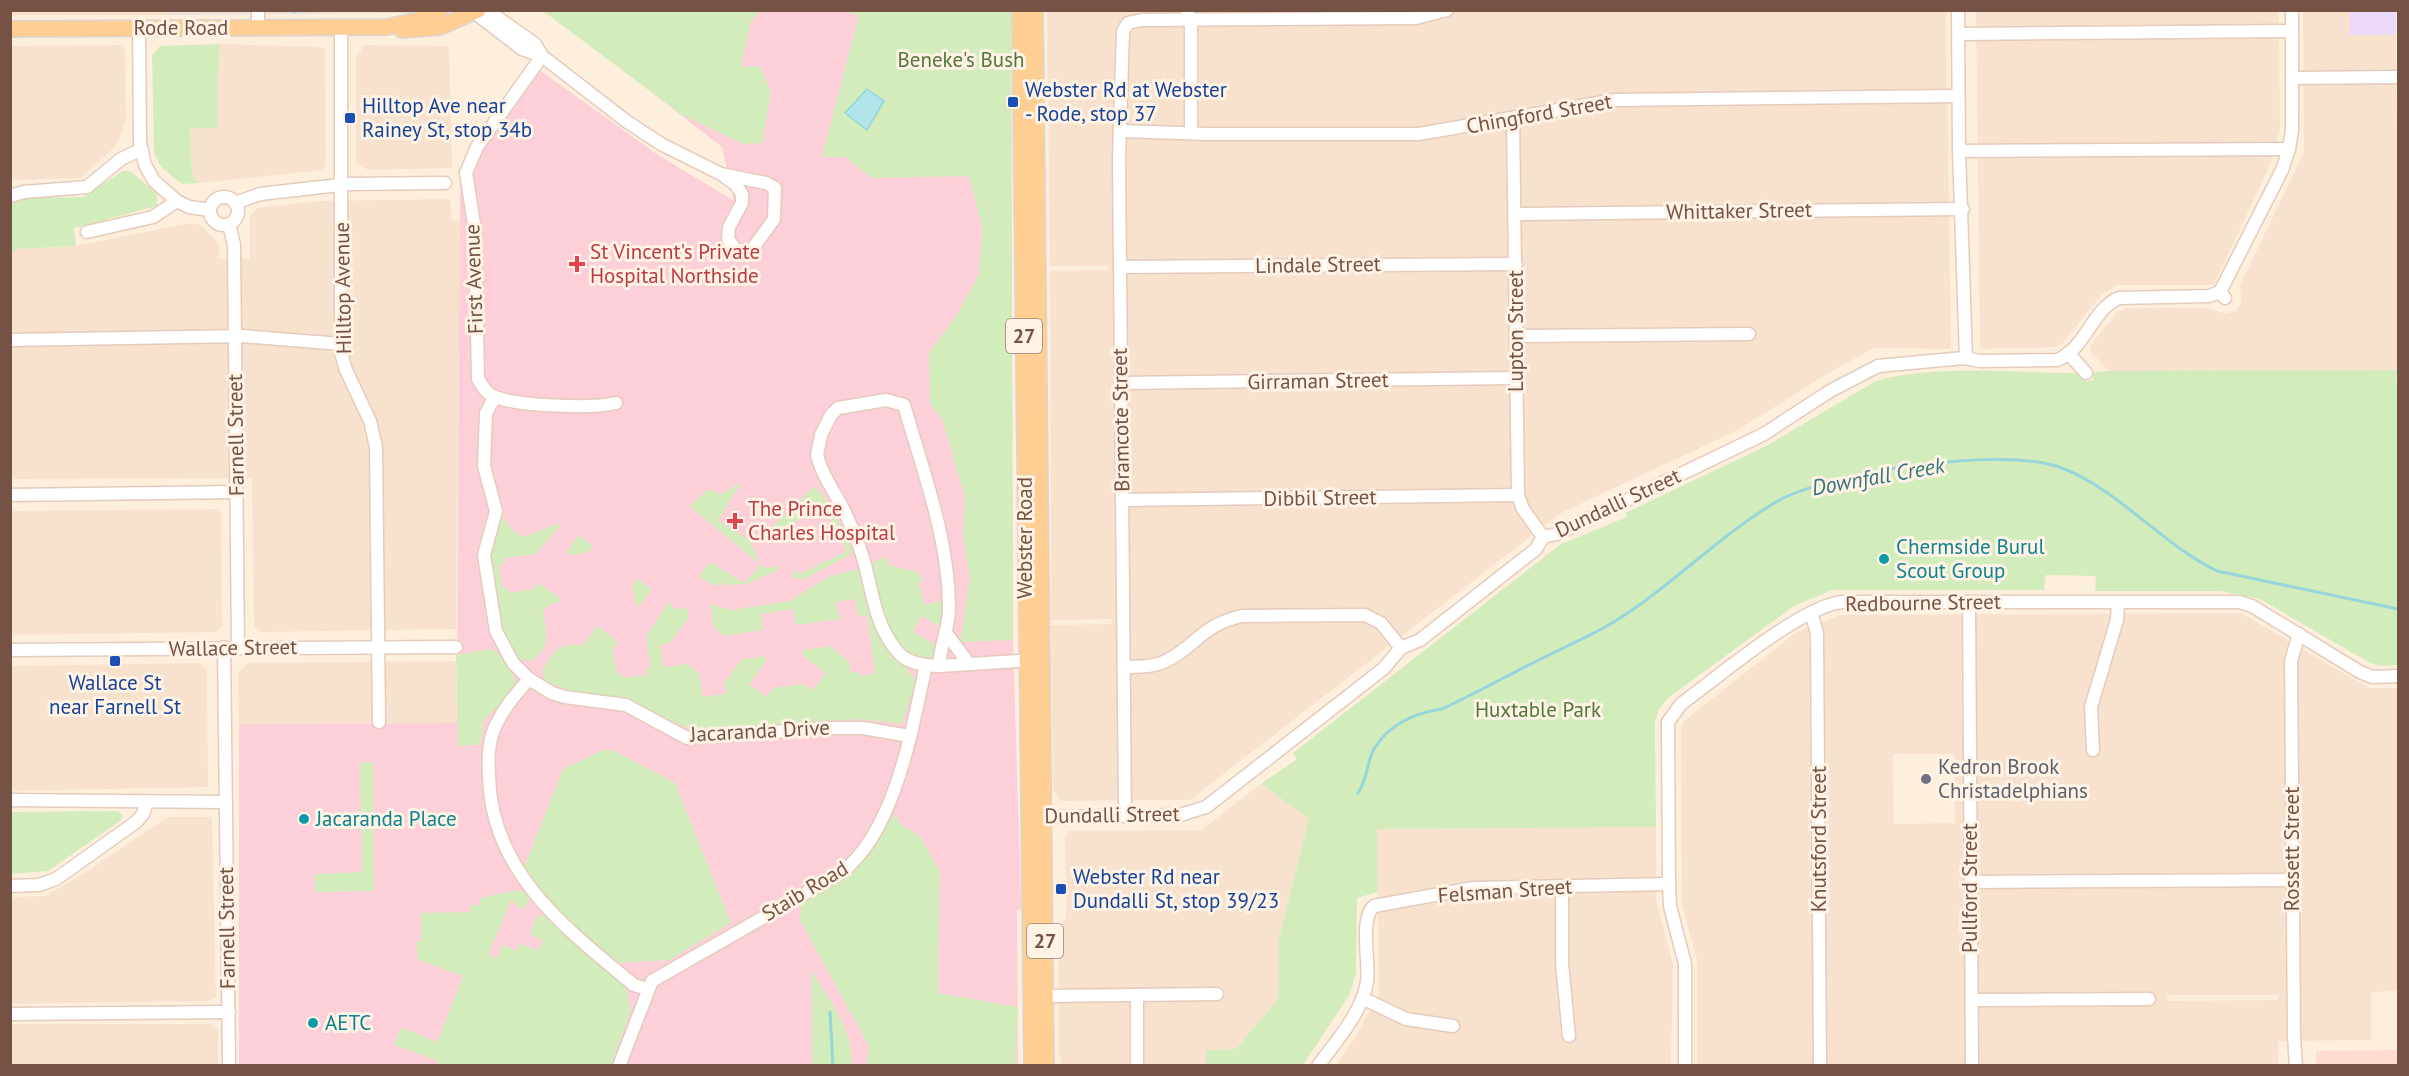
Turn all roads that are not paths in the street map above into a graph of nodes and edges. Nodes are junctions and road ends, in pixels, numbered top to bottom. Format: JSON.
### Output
{"nodes":[{"id":1,"x":258,"y":10,"type":"edge"},
{"id":2,"x":440,"y":10,"type":"edge"},
{"id":3,"x":456,"y":10,"type":"edge"},
{"id":4,"x":1020,"y":10,"type":"edge"},
{"id":5,"x":1035,"y":10,"type":"edge"},
{"id":6,"x":1447,"y":10,"type":"edge"},
{"id":7,"x":1958,"y":10,"type":"edge"},
{"id":8,"x":2292,"y":10,"type":"edge"},
{"id":9,"x":478,"y":11,"type":"edge"},
{"id":10,"x":1188,"y":15,"type":"edge"},
{"id":11,"x":505,"y":16,"type":"edge"},
{"id":12,"x":419,"y":20,"type":"junction"},
{"id":13,"x":387,"y":27,"type":"junction"},
{"id":14,"x":139,"y":28,"type":"junction"},
{"id":15,"x":258,"y":28,"type":"junction"},
{"id":16,"x":341,"y":28,"type":"junction"},
{"id":17,"x":10,"y":29,"type":"edge"},
{"id":18,"x":2292,"y":31,"type":"junction"},
{"id":19,"x":1959,"y":34,"type":"junction"},
{"id":20,"x":542,"y":56,"type":"junction"},
{"id":21,"x":2398,"y":77,"type":"edge"},
{"id":22,"x":2292,"y":78,"type":"junction"},
{"id":23,"x":1958,"y":96,"type":"junction"},
{"id":24,"x":1513,"y":118,"type":"junction"},
{"id":25,"x":1121,"y":131,"type":"junction"},
{"id":26,"x":1191,"y":133,"type":"junction"},
{"id":27,"x":2289,"y":149,"type":"junction"},
{"id":28,"x":140,"y":150,"type":"junction"},
{"id":29,"x":1959,"y":151,"type":"junction"},
{"id":30,"x":721,"y":174,"type":"junction"},
{"id":31,"x":445,"y":183,"type":"dead end"},
{"id":32,"x":342,"y":185,"type":"junction"},
{"id":33,"x":10,"y":196,"type":"edge"},
{"id":34,"x":177,"y":201,"type":"junction"},
{"id":35,"x":235,"y":202,"type":"junction"},
{"id":36,"x":1963,"y":209,"type":"junction"},
{"id":37,"x":210,"y":210,"type":"junction"},
{"id":38,"x":1515,"y":214,"type":"junction"},
{"id":39,"x":229,"y":224,"type":"junction"},
{"id":40,"x":87,"y":232,"type":"dead end"},
{"id":41,"x":1516,"y":264,"type":"junction"},
{"id":42,"x":1120,"y":267,"type":"junction"},
{"id":43,"x":1749,"y":334,"type":"dead end"},
{"id":44,"x":1516,"y":336,"type":"junction"},
{"id":45,"x":235,"y":337,"type":"junction"},
{"id":46,"x":10,"y":340,"type":"edge"},
{"id":47,"x":341,"y":344,"type":"junction"},
{"id":48,"x":2068,"y":354,"type":"junction"},
{"id":49,"x":1966,"y":358,"type":"junction"},
{"id":50,"x":2086,"y":373,"type":"dead end"},
{"id":51,"x":1516,"y":378,"type":"junction"},
{"id":52,"x":1121,"y":383,"type":"junction"},
{"id":53,"x":495,"y":397,"type":"junction"},
{"id":54,"x":616,"y":403,"type":"dead end"},
{"id":55,"x":237,"y":492,"type":"junction"},
{"id":56,"x":10,"y":495,"type":"edge"},
{"id":57,"x":1518,"y":495,"type":"junction"},
{"id":58,"x":1122,"y":500,"type":"junction"},
{"id":59,"x":1543,"y":537,"type":"junction"},
{"id":60,"x":1969,"y":602,"type":"junction"},
{"id":61,"x":2118,"y":603,"type":"junction"},
{"id":62,"x":1811,"y":613,"type":"junction"},
{"id":63,"x":947,"y":634,"type":"junction"},
{"id":64,"x":2300,"y":634,"type":"junction"},
{"id":65,"x":378,"y":646,"type":"junction"},
{"id":66,"x":224,"y":647,"type":"junction"},
{"id":67,"x":238,"y":647,"type":"junction"},
{"id":68,"x":456,"y":647,"type":"dead end"},
{"id":69,"x":1401,"y":648,"type":"junction"},
{"id":70,"x":10,"y":650,"type":"edge"},
{"id":71,"x":1043,"y":660,"type":"junction"},
{"id":72,"x":1026,"y":661,"type":"junction"},
{"id":73,"x":969,"y":664,"type":"junction"},
{"id":74,"x":926,"y":665,"type":"junction"},
{"id":75,"x":939,"y":666,"type":"junction"},
{"id":76,"x":1124,"y":667,"type":"junction"},
{"id":77,"x":2398,"y":676,"type":"edge"},
{"id":78,"x":529,"y":679,"type":"junction"},
{"id":79,"x":379,"y":722,"type":"dead end"},
{"id":80,"x":909,"y":736,"type":"junction"},
{"id":81,"x":2093,"y":750,"type":"dead end"},
{"id":82,"x":10,"y":800,"type":"edge"},
{"id":83,"x":147,"y":802,"type":"junction"},
{"id":84,"x":226,"y":802,"type":"junction"},
{"id":85,"x":1125,"y":815,"type":"junction"},
{"id":86,"x":1037,"y":817,"type":"junction"},
{"id":87,"x":2292,"y":880,"type":"junction"},
{"id":88,"x":1971,"y":882,"type":"junction"},
{"id":89,"x":1669,"y":884,"type":"junction"},
{"id":90,"x":10,"y":886,"type":"edge"},
{"id":91,"x":1562,"y":886,"type":"junction"},
{"id":92,"x":647,"y":989,"type":"junction"},
{"id":93,"x":1217,"y":994,"type":"dead end"},
{"id":94,"x":1137,"y":995,"type":"junction"},
{"id":95,"x":1045,"y":996,"type":"junction"},
{"id":96,"x":1362,"y":998,"type":"junction"},
{"id":97,"x":2149,"y":999,"type":"dead end"},
{"id":98,"x":1972,"y":1000,"type":"junction"},
{"id":99,"x":229,"y":1012,"type":"junction"},
{"id":100,"x":10,"y":1014,"type":"edge"},
{"id":101,"x":1454,"y":1026,"type":"dead end"},
{"id":102,"x":1569,"y":1036,"type":"dead end"},
{"id":103,"x":229,"y":1065,"type":"edge"},
{"id":104,"x":619,"y":1065,"type":"edge"},
{"id":105,"x":1032,"y":1065,"type":"edge"},
{"id":106,"x":1046,"y":1065,"type":"edge"},
{"id":107,"x":1137,"y":1065,"type":"edge"},
{"id":108,"x":1318,"y":1065,"type":"edge"},
{"id":109,"x":1685,"y":1065,"type":"edge"},
{"id":110,"x":1820,"y":1065,"type":"edge"},
{"id":111,"x":1972,"y":1065,"type":"edge"},
{"id":112,"x":2296,"y":1065,"type":"edge"}],
"edges":[{"from":1,"to":15,"type":"street"},
{"from":2,"to":12,"type":"main road","name":"Rode Road"},
{"from":3,"to":12,"type":"main road"},
{"from":4,"to":72,"type":"main road","name":"Webster Road","number":"27"},
{"from":5,"to":71,"type":"main road","name":"Webster Road","number":"27"},
{"from":6,"to":10,"type":"street"},
{"from":7,"to":19,"type":"street"},
{"from":8,"to":18,"type":"street"},
{"from":9,"to":11,"type":"street"},
{"from":9,"to":13,"type":"main road","name":"Rode Road"},
{"from":9,"to":20,"type":"street"},
{"from":10,"to":25,"type":"street","name":"Bramcote Street"},
{"from":10,"to":26,"type":"street"},
{"from":11,"to":20,"type":"street"},
{"from":12,"to":13,"type":"main road","name":"Rode Road"},
{"from":13,"to":16,"type":"main road","name":"Rode Road"},
{"from":14,"to":15,"type":"main road","name":"Rode Road"},
{"from":14,"to":17,"type":"main road","name":"Rode Road"},
{"from":14,"to":28,"type":"street"},
{"from":15,"to":16,"type":"main road","name":"Rode Road"},
{"from":16,"to":32,"type":"street","name":"Hilltop Avenue"},
{"from":18,"to":19,"type":"street"},
{"from":18,"to":22,"type":"street"},
{"from":19,"to":23,"type":"street"},
{"from":20,"to":30,"type":"street"},
{"from":20,"to":53,"type":"street","name":"First Avenue"},
{"from":21,"to":22,"type":"street"},
{"from":22,"to":27,"type":"street"},
{"from":23,"to":24,"type":"street","name":"Chingford Street"},
{"from":23,"to":29,"type":"street"},
{"from":24,"to":26,"type":"street","name":"Chingford Street"},
{"from":24,"to":38,"type":"street","name":"Lupton Street"},
{"from":25,"to":26,"type":"street","name":"Chingford Street"},
{"from":25,"to":42,"type":"street","name":"Bramcote Street"},
{"from":27,"to":29,"type":"street"},
{"from":27,"to":48,"type":"street"},
{"from":28,"to":33,"type":"street"},
{"from":28,"to":34,"type":"street"},
{"from":29,"to":36,"type":"street"},
{"from":30,"to":30,"type":"street"},
{"from":31,"to":32,"type":"street"},
{"from":32,"to":35,"type":"street"},
{"from":32,"to":47,"type":"street","name":"Hilltop Avenue"},
{"from":34,"to":37,"type":"street"},
{"from":34,"to":40,"type":"street"},
{"from":35,"to":37,"type":"street"},
{"from":35,"to":39,"type":"street"},
{"from":36,"to":38,"type":"street","name":"Whittaker Street"},
{"from":36,"to":49,"type":"street"},
{"from":37,"to":39,"type":"street"},
{"from":38,"to":41,"type":"street","name":"Lupton Street"},
{"from":39,"to":45,"type":"street","name":"Farnell Street"},
{"from":41,"to":42,"type":"street","name":"Lindale Street"},
{"from":41,"to":44,"type":"street","name":"Lupton Street"},
{"from":42,"to":52,"type":"street","name":"Bramcote Street"},
{"from":43,"to":44,"type":"street"},
{"from":44,"to":51,"type":"street","name":"Lupton Street"},
{"from":45,"to":46,"type":"street"},
{"from":45,"to":47,"type":"street"},
{"from":45,"to":55,"type":"street","name":"Farnell Street"},
{"from":47,"to":65,"type":"street","name":"Hilltop Avenue"},
{"from":48,"to":49,"type":"street","name":"Dundalli Street"},
{"from":48,"to":50,"type":"street"},
{"from":49,"to":59,"type":"street","name":"Dundalli Street"},
{"from":51,"to":52,"type":"street","name":"Girraman Street"},
{"from":51,"to":57,"type":"street","name":"Lupton Street"},
{"from":52,"to":58,"type":"street","name":"Bramcote Street"},
{"from":53,"to":54,"type":"street"},
{"from":53,"to":78,"type":"street","name":"Jacaranda Drive"},
{"from":55,"to":56,"type":"street"},
{"from":55,"to":67,"type":"street","name":"Farnell Street"},
{"from":57,"to":58,"type":"street","name":"Dibbil Street"},
{"from":57,"to":59,"type":"street","name":"Lupton Street"},
{"from":58,"to":76,"type":"street","name":"Bramcote Street"},
{"from":59,"to":69,"type":"street","name":"Dundalli Street"},
{"from":60,"to":61,"type":"street","name":"Redbourne Street"},
{"from":60,"to":62,"type":"street","name":"Redbourne Street"},
{"from":60,"to":88,"type":"street","name":"Pullford Street"},
{"from":61,"to":64,"type":"street","name":"Redbourne Street"},
{"from":61,"to":81,"type":"street"},
{"from":62,"to":89,"type":"street","name":"Redbourne Street"},
{"from":62,"to":110,"type":"street","name":"Knutsford Street"},
{"from":63,"to":73,"type":"street"},
{"from":63,"to":74,"type":"street"},
{"from":63,"to":75,"type":"street"},
{"from":64,"to":77,"type":"street","name":"Redbourne Street"},
{"from":64,"to":87,"type":"street","name":"Rossett Street"},
{"from":65,"to":67,"type":"street","name":"Wallace Street"},
{"from":65,"to":68,"type":"street","name":"Wallace Street"},
{"from":65,"to":79,"type":"street","name":"Hilltop Avenue"},
{"from":66,"to":67,"type":"street","name":"Wallace Street"},
{"from":66,"to":70,"type":"street","name":"Wallace Street"},
{"from":66,"to":84,"type":"street","name":"Farnell Street"},
{"from":69,"to":76,"type":"street"},
{"from":69,"to":85,"type":"street","name":"Dundalli Street"},
{"from":71,"to":72,"type":"street"},
{"from":71,"to":86,"type":"main road","name":"Webster Road","number":"27"},
{"from":72,"to":73,"type":"street"},
{"from":72,"to":86,"type":"main road","name":"Webster Road","number":"27"},
{"from":73,"to":75,"type":"street"},
{"from":74,"to":75,"type":"street"},
{"from":74,"to":80,"type":"street","name":"Staib Road"},
{"from":76,"to":85,"type":"street","name":"Bramcote Street"},
{"from":78,"to":80,"type":"street","name":"Jacaranda Drive"},
{"from":78,"to":92,"type":"street"},
{"from":80,"to":92,"type":"street","name":"Staib Road"},
{"from":82,"to":83,"type":"street"},
{"from":83,"to":84,"type":"street"},
{"from":83,"to":90,"type":"street"},
{"from":84,"to":99,"type":"street","name":"Farnell Street"},
{"from":85,"to":86,"type":"street","name":"Dundalli Street"},
{"from":86,"to":95,"type":"main road","name":"Webster Road","number":"27"},
{"from":86,"to":105,"type":"main road","name":"Webster Road","number":"27"},
{"from":87,"to":88,"type":"street"},
{"from":87,"to":112,"type":"street","name":"Rossett Street"},
{"from":88,"to":98,"type":"street","name":"Pullford Street"},
{"from":89,"to":91,"type":"street","name":"Felsman Street"},
{"from":89,"to":109,"type":"street","name":"Redbourne Street"},
{"from":91,"to":96,"type":"street","name":"Felsman Street"},
{"from":91,"to":102,"type":"street"},
{"from":92,"to":104,"type":"street","name":"Staib Road"},
{"from":93,"to":94,"type":"street"},
{"from":94,"to":95,"type":"street"},
{"from":94,"to":107,"type":"street"},
{"from":95,"to":106,"type":"main road","name":"Webster Road","number":"27"},
{"from":96,"to":101,"type":"street"},
{"from":96,"to":108,"type":"street","name":"Felsman Street"},
{"from":97,"to":98,"type":"street"},
{"from":98,"to":111,"type":"street","name":"Pullford Street"},
{"from":99,"to":100,"type":"street"},
{"from":99,"to":103,"type":"street","name":"Farnell Street"}]}
